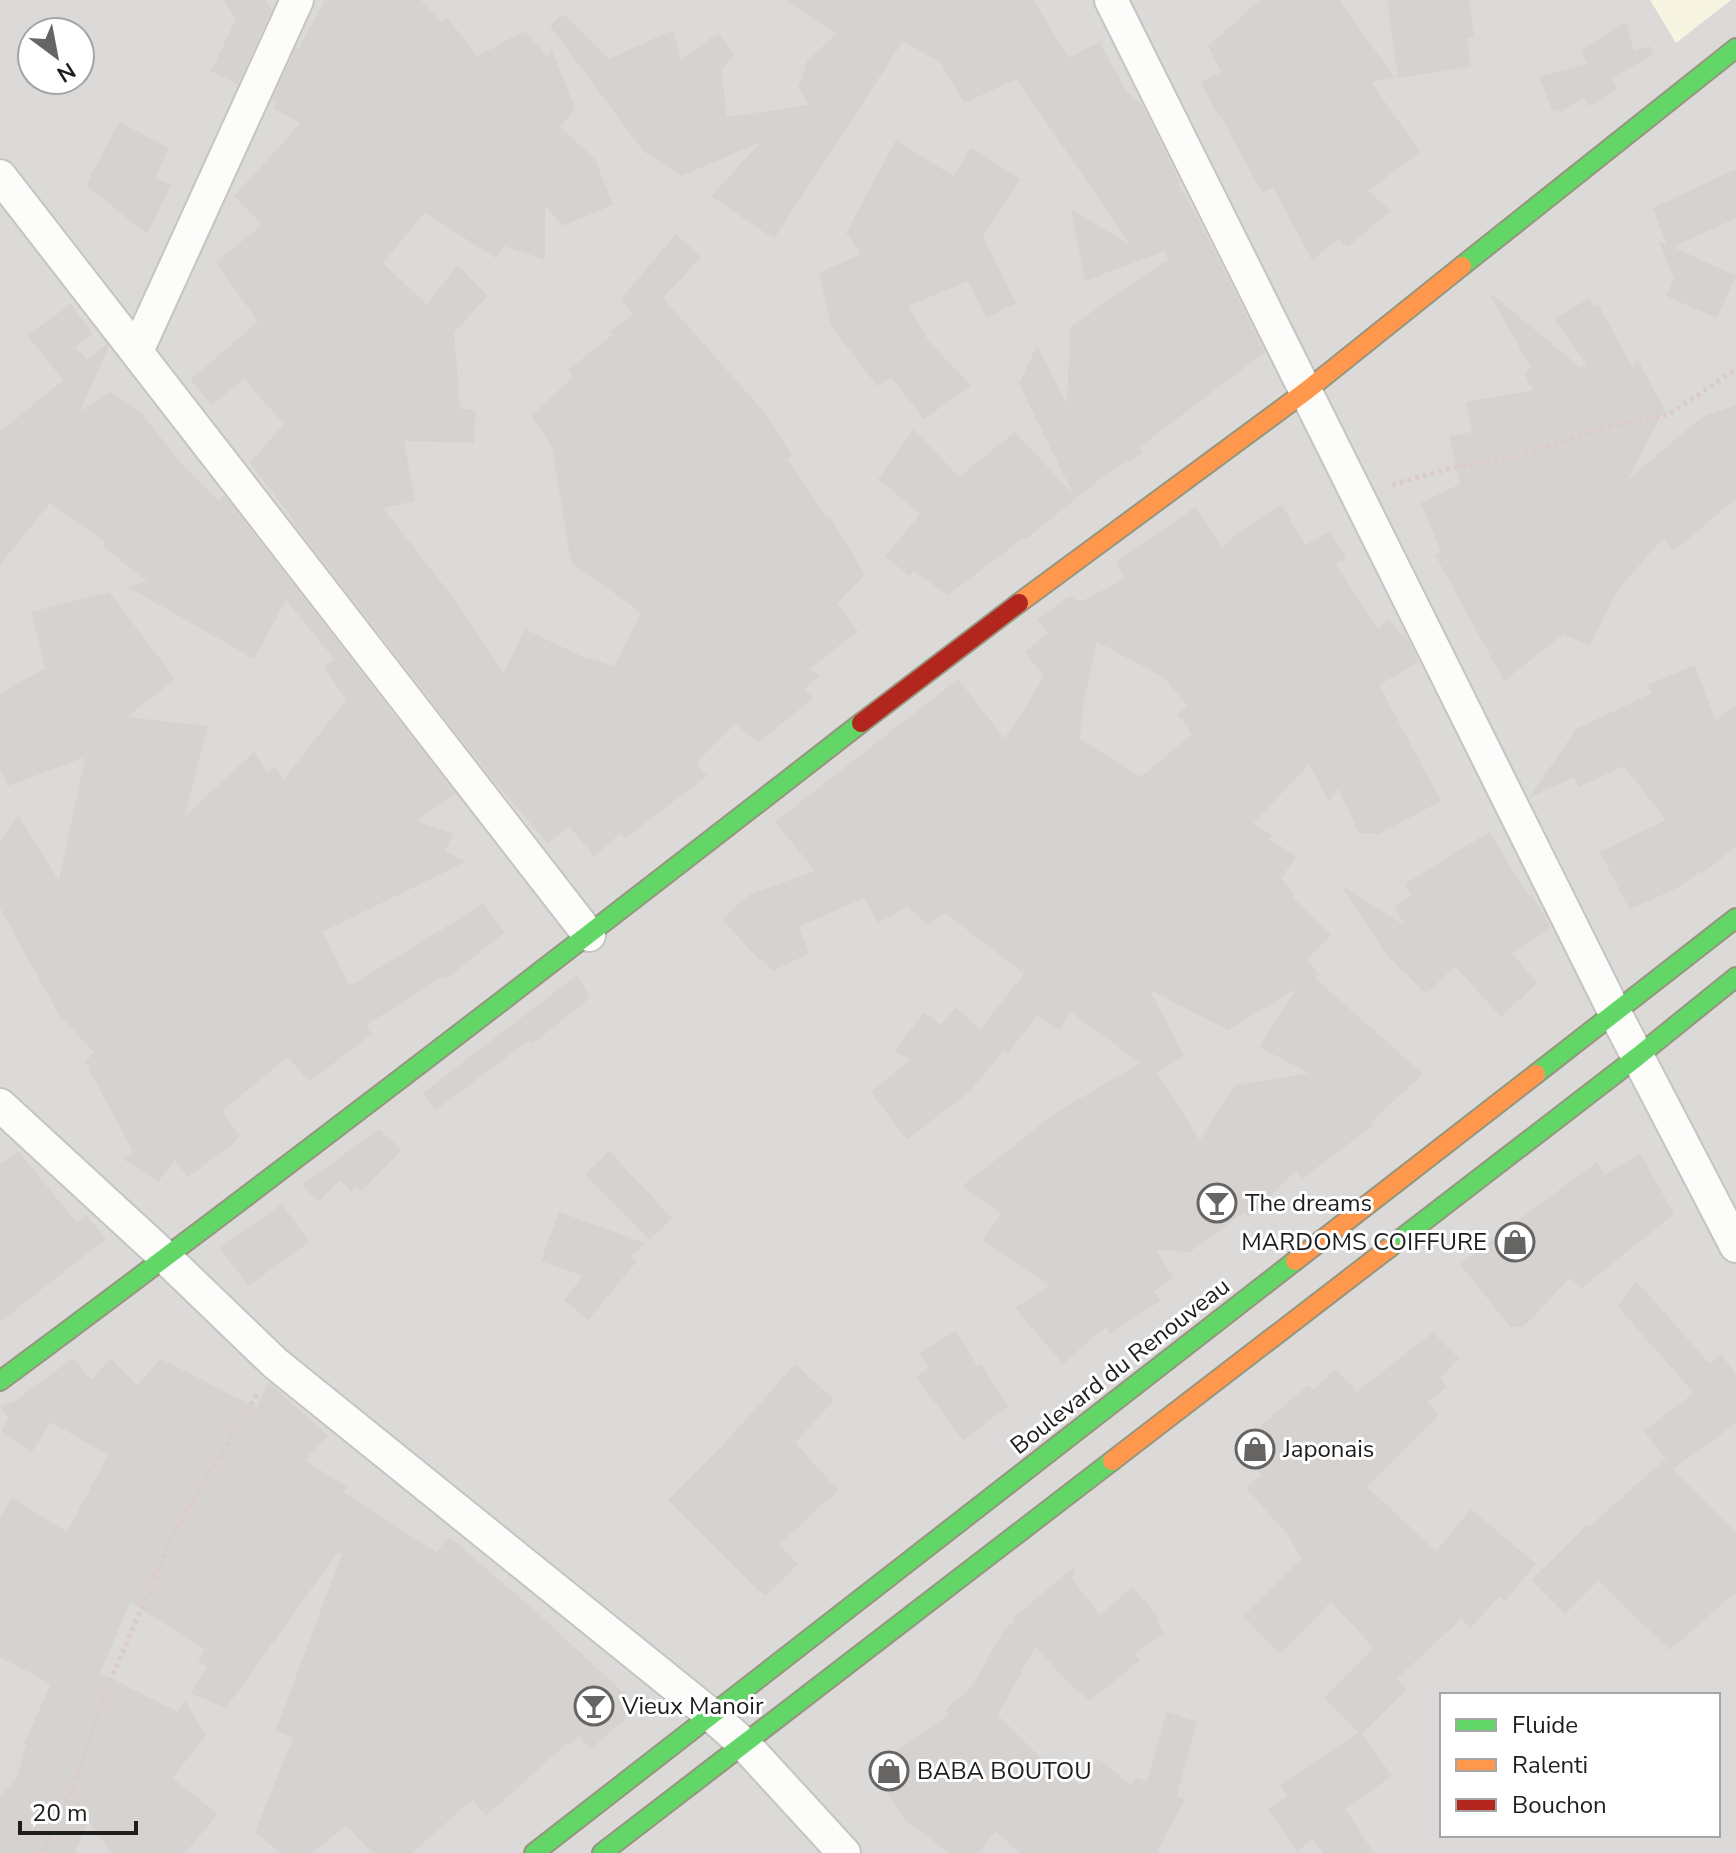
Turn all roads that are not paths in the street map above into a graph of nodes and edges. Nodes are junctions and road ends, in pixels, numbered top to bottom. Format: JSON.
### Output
{"nodes":[{"id":1,"x":297,"y":0,"type":"edge"},
{"id":2,"x":1111,"y":0,"type":"edge"},
{"id":3,"x":1736,"y":48,"type":"edge"},
{"id":4,"x":0,"y":176,"type":"edge"},
{"id":5,"x":137,"y":351,"type":"junction"},
{"id":6,"x":1306,"y":391,"type":"junction"},
{"id":7,"x":1736,"y":918,"type":"edge"},
{"id":8,"x":589,"y":935,"type":"junction"},
{"id":9,"x":1736,"y":977,"type":"edge"},
{"id":10,"x":1615,"y":1013,"type":"junction"},
{"id":11,"x":1637,"y":1057,"type":"junction"},
{"id":12,"x":0,"y":1105,"type":"edge"},
{"id":13,"x":1736,"y":1246,"type":"edge"},
{"id":14,"x":166,"y":1258,"type":"junction"},
{"id":15,"x":0,"y":1381,"type":"edge"},
{"id":16,"x":710,"y":1714,"type":"junction"},
{"id":17,"x":744,"y":1744,"type":"junction"},
{"id":18,"x":534,"y":1853,"type":"edge"},
{"id":19,"x":602,"y":1853,"type":"edge"},
{"id":20,"x":844,"y":1853,"type":"edge"}],
"edges":[{"from":1,"to":5,"type":"street"},
{"from":2,"to":6,"type":"street"},
{"from":3,"to":6,"type":"main road"},
{"from":4,"to":5,"type":"street"},
{"from":5,"to":8,"type":"street"},
{"from":6,"to":8,"type":"main road"},
{"from":6,"to":10,"type":"street"},
{"from":7,"to":10,"type":"main road","name":"Boulevard du Renouveau"},
{"from":8,"to":14,"type":"main road"},
{"from":9,"to":11,"type":"main road"},
{"from":10,"to":11,"type":"street"},
{"from":10,"to":16,"type":"main road","name":"Boulevard du Renouveau"},
{"from":11,"to":13,"type":"street"},
{"from":11,"to":17,"type":"main road"},
{"from":12,"to":14,"type":"street"},
{"from":14,"to":15,"type":"main road"},
{"from":14,"to":16,"type":"street"},
{"from":16,"to":17,"type":"street"},
{"from":16,"to":18,"type":"main road","name":"Boulevard du Renouveau"},
{"from":17,"to":19,"type":"main road"},
{"from":17,"to":20,"type":"street"}]}
